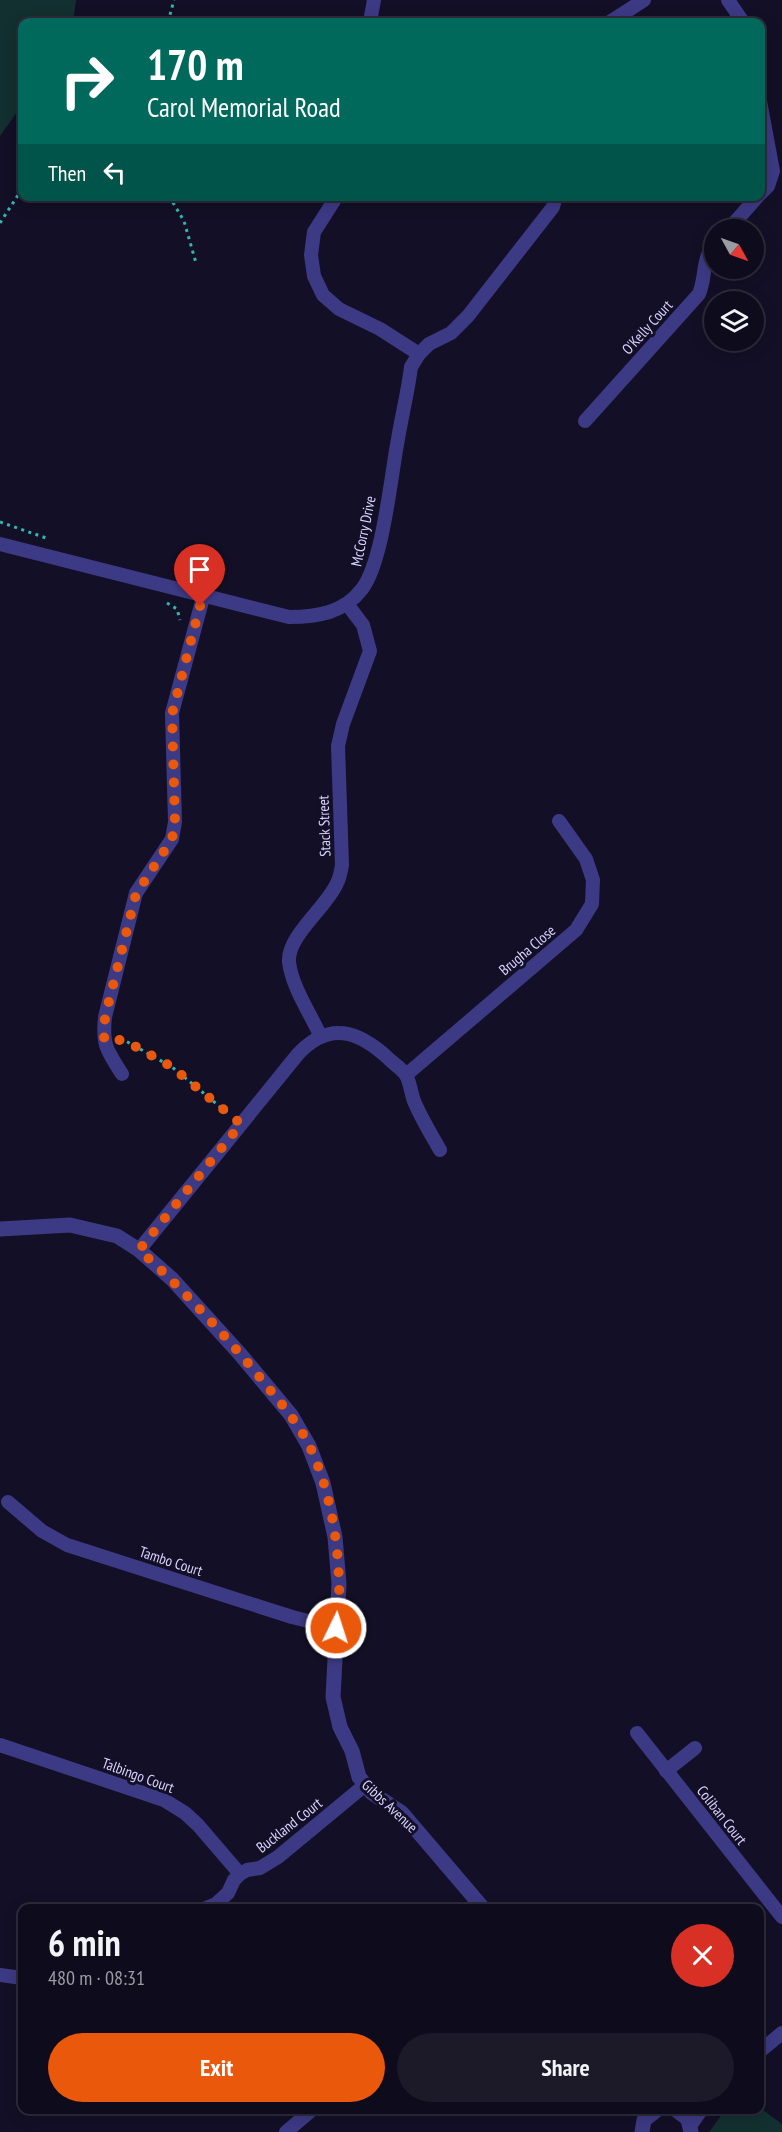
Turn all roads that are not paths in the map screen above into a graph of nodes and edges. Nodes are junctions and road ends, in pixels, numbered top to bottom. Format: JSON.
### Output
{"nodes":[{"id":1,"x":374,"y":0,"type":"edge"},
{"id":2,"x":644,"y":0,"type":"edge"},
{"id":3,"x":728,"y":0,"type":"edge"},
{"id":4,"x":371,"y":18,"type":"edge"},
{"id":5,"x":616,"y":18,"type":"edge"},
{"id":6,"x":740,"y":18,"type":"edge"},
{"id":7,"x":765,"y":128,"type":"edge"},
{"id":8,"x":765,"y":189,"type":"edge"},
{"id":9,"x":334,"y":201,"type":"edge"},
{"id":10,"x":555,"y":201,"type":"edge"},
{"id":11,"x":754,"y":201,"type":"edge"},
{"id":12,"x":738,"y":219,"type":"edge"},
{"id":13,"x":704,"y":279,"type":"edge"},
{"id":14,"x":419,"y":354,"type":"junction"},
{"id":15,"x":585,"y":421,"type":"dead end"},
{"id":16,"x":0,"y":544,"type":"edge"},
{"id":17,"x":204,"y":594,"type":"junction"},
{"id":18,"x":348,"y":604,"type":"junction"},
{"id":19,"x":559,"y":821,"type":"dead end"},
{"id":20,"x":320,"y":1035,"type":"junction"},
{"id":21,"x":122,"y":1074,"type":"dead end"},
{"id":22,"x":406,"y":1075,"type":"junction"},
{"id":23,"x":440,"y":1150,"type":"dead end"},
{"id":24,"x":0,"y":1229,"type":"edge"},
{"id":25,"x":139,"y":1250,"type":"junction"},
{"id":26,"x":8,"y":1502,"type":"dead end"},
{"id":27,"x":336,"y":1628,"type":"junction"},
{"id":28,"x":637,"y":1733,"type":"dead end"},
{"id":29,"x":0,"y":1745,"type":"edge"},
{"id":30,"x":695,"y":1748,"type":"dead end"},
{"id":31,"x":666,"y":1771,"type":"junction"},
{"id":32,"x":365,"y":1785,"type":"junction"},
{"id":33,"x":240,"y":1874,"type":"junction"},
{"id":34,"x":216,"y":1904,"type":"edge"},
{"id":35,"x":480,"y":1904,"type":"edge"},
{"id":36,"x":782,"y":1917,"type":"edge"},
{"id":37,"x":0,"y":1975,"type":"edge"},
{"id":38,"x":18,"y":1977,"type":"edge"},
{"id":39,"x":782,"y":2033,"type":"edge"},
{"id":40,"x":764,"y":2048,"type":"edge"},
{"id":41,"x":308,"y":2114,"type":"edge"},
{"id":42,"x":636,"y":2114,"type":"edge"},
{"id":43,"x":650,"y":2114,"type":"edge"},
{"id":44,"x":683,"y":2114,"type":"edge"},
{"id":45,"x":699,"y":2114,"type":"edge"},
{"id":46,"x":642,"y":2128,"type":"edge"},
{"id":47,"x":691,"y":2129,"type":"edge"},
{"id":48,"x":286,"y":2132,"type":"edge"}],
"edges":[{"from":1,"to":4,"type":"street"},
{"from":2,"to":5,"type":"street"},
{"from":3,"to":6,"type":"street"},
{"from":7,"to":8,"type":"street"},
{"from":9,"to":14,"type":"street"},
{"from":10,"to":14,"type":"street"},
{"from":11,"to":12,"type":"street"},
{"from":13,"to":15,"type":"street","name":"O'Kelly Court"},
{"from":14,"to":18,"type":"street","name":"McCorry Drive"},
{"from":16,"to":17,"type":"street","name":"McCorry Drive"},
{"from":17,"to":18,"type":"street","name":"McCorry Drive"},
{"from":17,"to":21,"type":"street"},
{"from":18,"to":20,"type":"street","name":"Stack Street"},
{"from":19,"to":22,"type":"street","name":"Brugha Close"},
{"from":20,"to":22,"type":"street"},
{"from":20,"to":25,"type":"street"},
{"from":22,"to":23,"type":"street"},
{"from":24,"to":25,"type":"street","name":"Gibbs Avenue"},
{"from":25,"to":27,"type":"street","name":"Gibbs Avenue"},
{"from":26,"to":27,"type":"street","name":"Tambo Court"},
{"from":27,"to":32,"type":"street","name":"Gibbs Avenue"},
{"from":28,"to":31,"type":"street","name":"Coliban Court"},
{"from":29,"to":33,"type":"street","name":"Talbingo Court"},
{"from":30,"to":31,"type":"street"},
{"from":31,"to":36,"type":"street","name":"Coliban Court"},
{"from":32,"to":33,"type":"street","name":"Buckland Court"},
{"from":32,"to":35,"type":"street","name":"Gibbs Avenue"},
{"from":33,"to":34,"type":"street"},
{"from":37,"to":38,"type":"street"},
{"from":39,"to":40,"type":"street"},
{"from":41,"to":48,"type":"street"},
{"from":42,"to":46,"type":"street"},
{"from":43,"to":46,"type":"street"},
{"from":44,"to":47,"type":"street"},
{"from":45,"to":47,"type":"street"}]}
